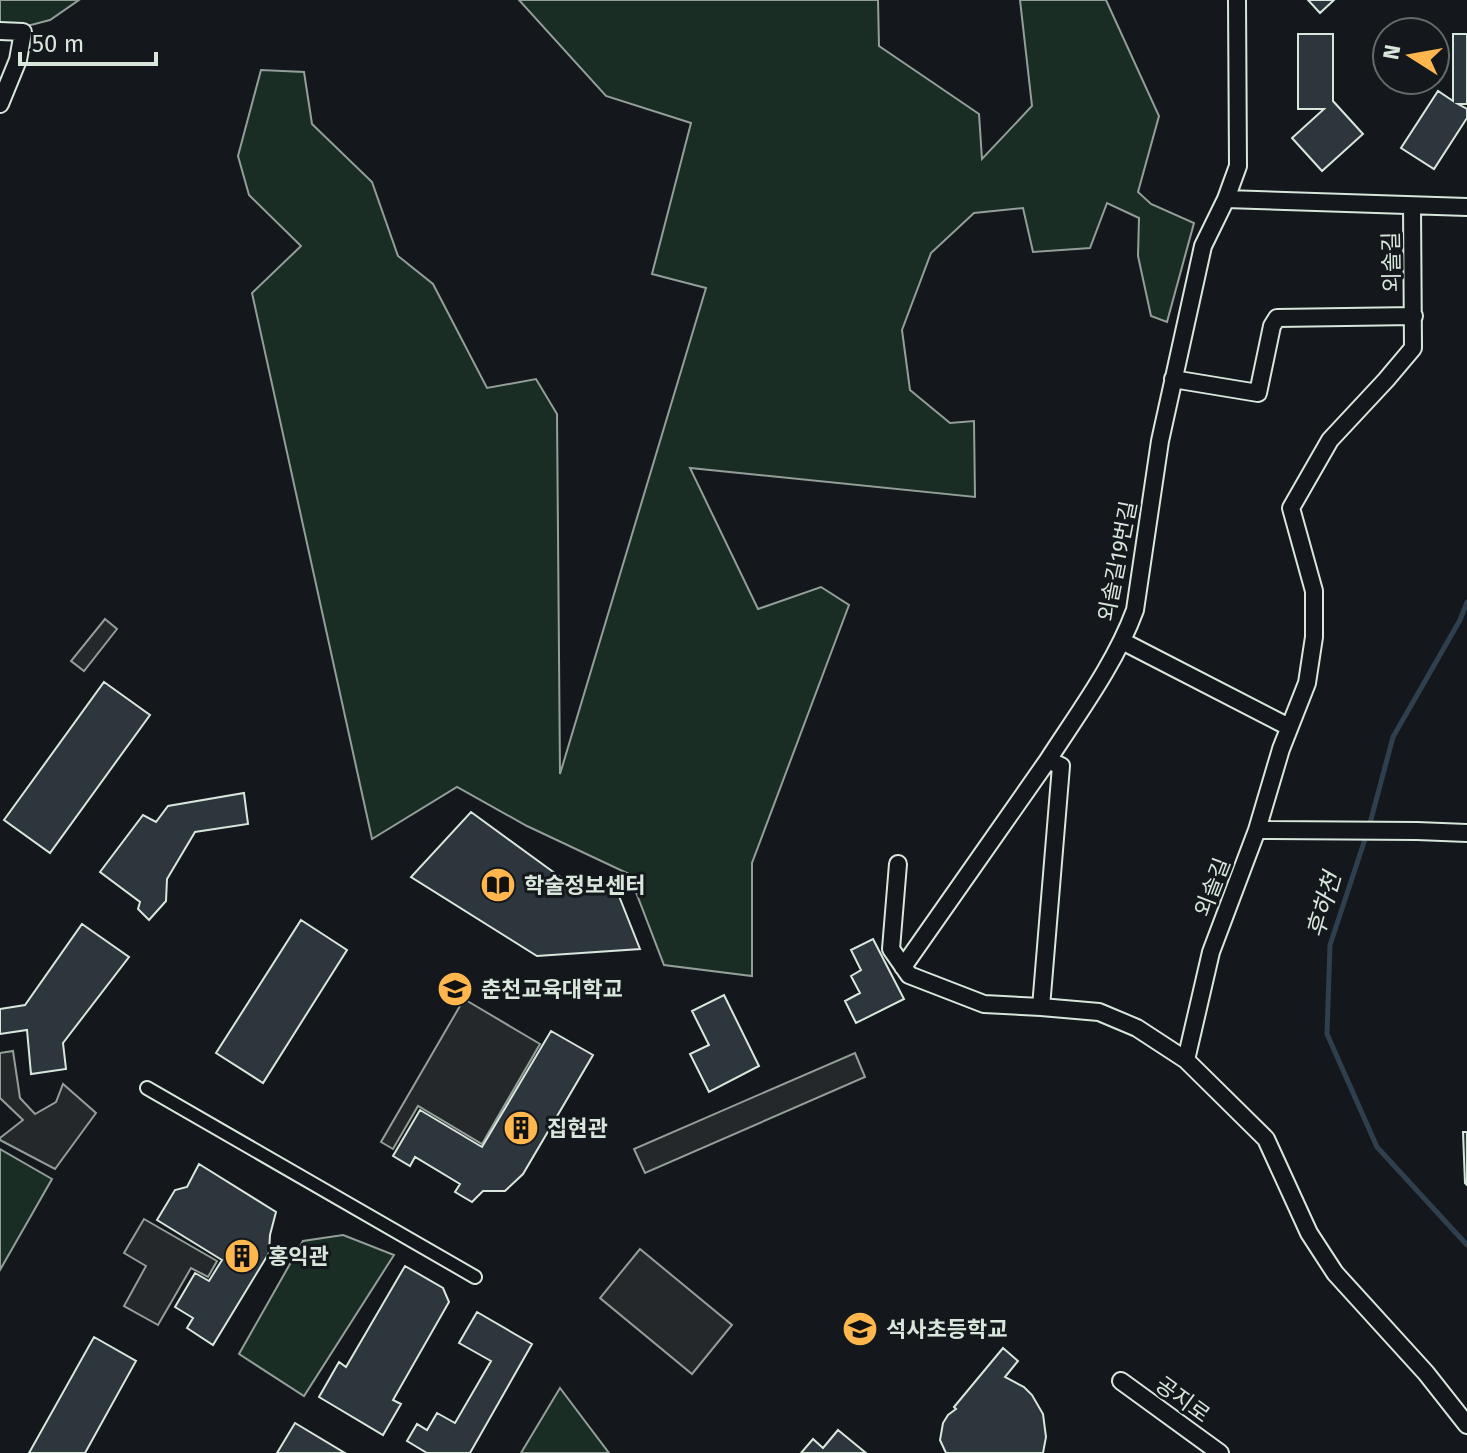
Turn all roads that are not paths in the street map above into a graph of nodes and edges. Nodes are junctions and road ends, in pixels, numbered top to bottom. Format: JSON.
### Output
{"nodes":[{"id":1,"x":1237,"y":0,"type":"edge"},
{"id":2,"x":0,"y":31,"type":"edge"},
{"id":3,"x":0,"y":104,"type":"edge"},
{"id":4,"x":1226,"y":199,"type":"junction"},
{"id":5,"x":1412,"y":206,"type":"junction"},
{"id":6,"x":1467,"y":207,"type":"edge"},
{"id":7,"x":1414,"y":316,"type":"junction"},
{"id":8,"x":1173,"y":379,"type":"junction"},
{"id":9,"x":1122,"y":641,"type":"junction"},
{"id":10,"x":1289,"y":727,"type":"junction"},
{"id":11,"x":1048,"y":760,"type":"junction"},
{"id":12,"x":1257,"y":830,"type":"junction"},
{"id":13,"x":1467,"y":833,"type":"edge"},
{"id":14,"x":898,"y":864,"type":"dead end"},
{"id":15,"x":903,"y":967,"type":"junction"},
{"id":16,"x":1041,"y":1007,"type":"junction"},
{"id":17,"x":1186,"y":1060,"type":"junction"},
{"id":18,"x":147,"y":1088,"type":"dead end"},
{"id":19,"x":475,"y":1277,"type":"dead end"},
{"id":20,"x":1121,"y":1381,"type":"dead end"},
{"id":21,"x":1467,"y":1425,"type":"edge"},
{"id":22,"x":1220,"y":1453,"type":"edge"}],
"edges":[{"from":1,"to":4,"type":"street","name":"외솔길19번길"},
{"from":2,"to":3,"type":"street"},
{"from":4,"to":5,"type":"street"},
{"from":4,"to":8,"type":"street","name":"외솔길19번길"},
{"from":5,"to":6,"type":"street"},
{"from":5,"to":7,"type":"street","name":"외솔길"},
{"from":7,"to":8,"type":"street","name":"외솔길"},
{"from":7,"to":10,"type":"street","name":"외솔길"},
{"from":8,"to":9,"type":"street","name":"외솔길19번길"},
{"from":9,"to":10,"type":"street"},
{"from":9,"to":11,"type":"street","name":"외솔길19번길"},
{"from":10,"to":12,"type":"street","name":"외솔길"},
{"from":11,"to":15,"type":"street","name":"외솔길19번길"},
{"from":11,"to":16,"type":"street"},
{"from":12,"to":13,"type":"street"},
{"from":12,"to":17,"type":"street","name":"외솔길"},
{"from":14,"to":15,"type":"street"},
{"from":15,"to":16,"type":"street"},
{"from":16,"to":17,"type":"street"},
{"from":17,"to":21,"type":"street"},
{"from":18,"to":19,"type":"street"},
{"from":20,"to":22,"type":"street","name":"공지로"}]}
